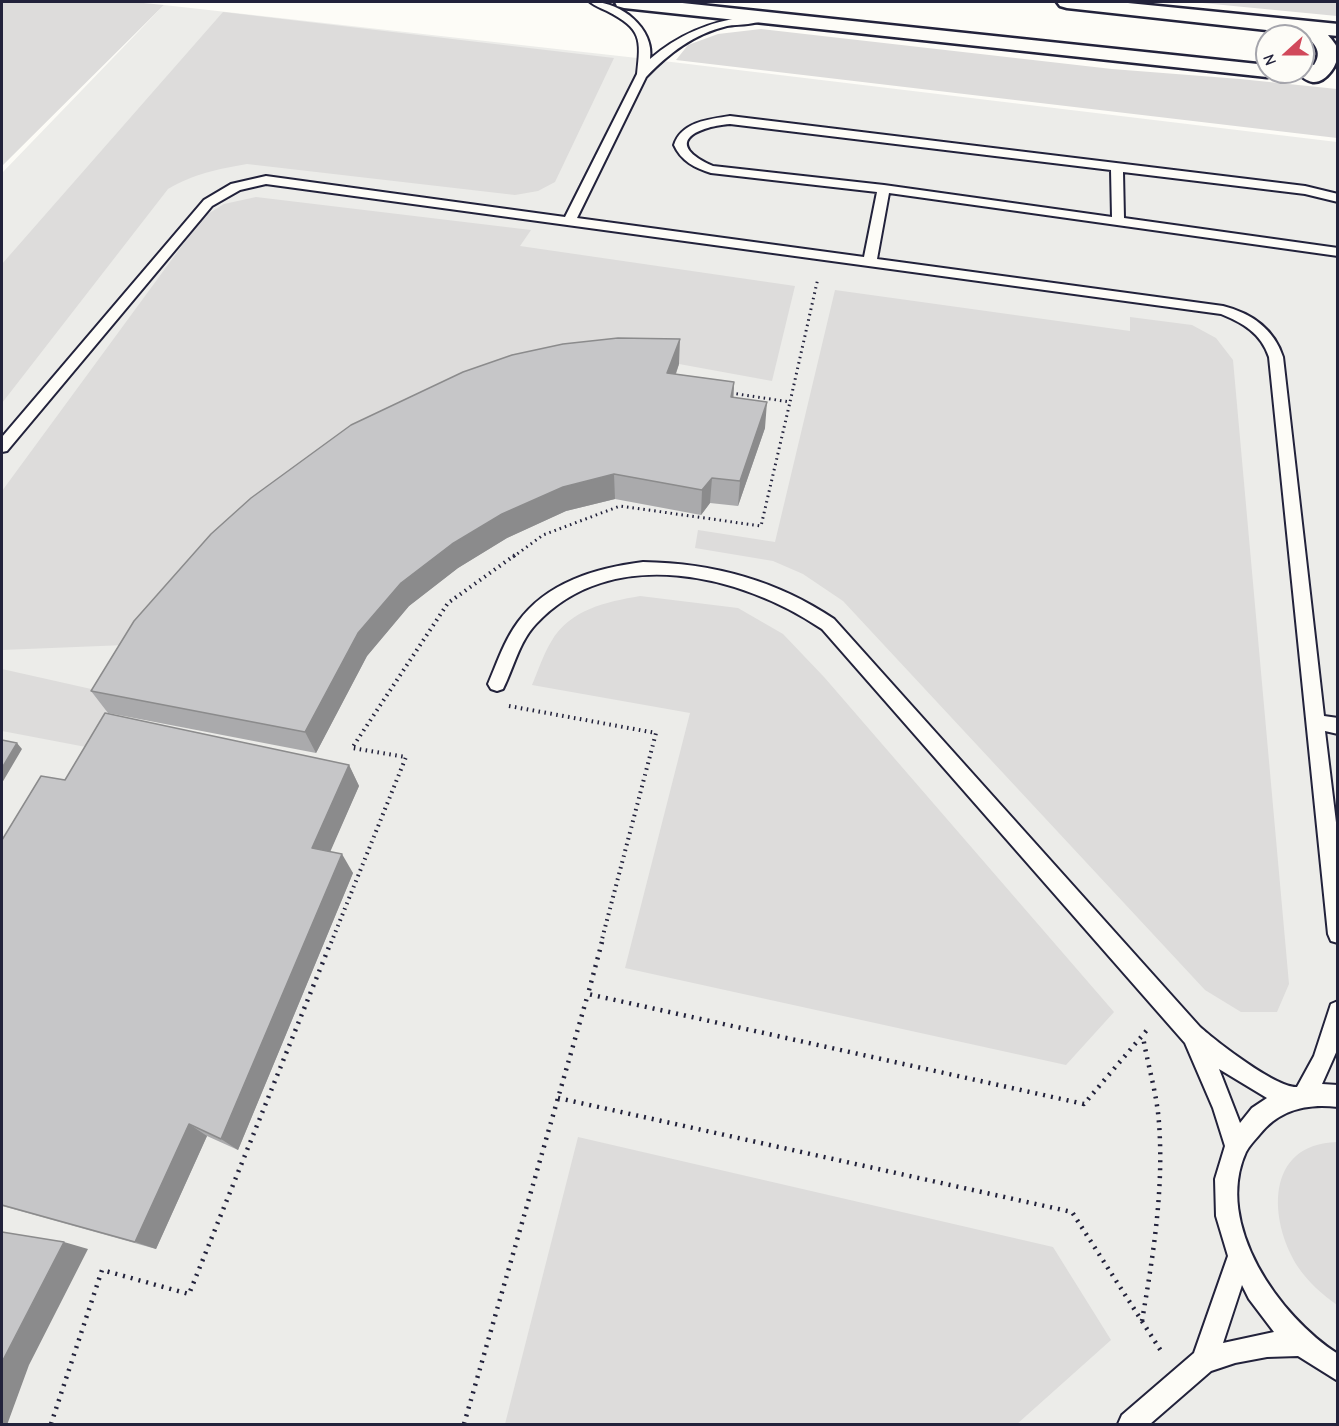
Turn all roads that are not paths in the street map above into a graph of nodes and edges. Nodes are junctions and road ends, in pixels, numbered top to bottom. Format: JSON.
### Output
{"nodes":[{"id":1,"x":595,"y":2,"type":"edge"},
{"id":2,"x":624,"y":2,"type":"edge"},
{"id":3,"x":1067,"y":2,"type":"edge"},
{"id":4,"x":764,"y":18,"type":"junction"},
{"id":5,"x":1255,"y":26,"type":"edge"},
{"id":6,"x":1338,"y":30,"type":"edge"},
{"id":7,"x":1315,"y":31,"type":"edge"},
{"id":8,"x":1315,"y":36,"type":"edge"},
{"id":9,"x":1255,"y":70,"type":"edge"},
{"id":10,"x":1315,"y":71,"type":"edge"},
{"id":11,"x":1315,"y":72,"type":"edge"},
{"id":12,"x":641,"y":76,"type":"junction"},
{"id":13,"x":1338,"y":78,"type":"edge"},
{"id":14,"x":1117,"y":168,"type":"junction"},
{"id":15,"x":884,"y":189,"type":"junction"},
{"id":16,"x":1338,"y":198,"type":"edge"},
{"id":17,"x":1118,"y":220,"type":"junction"},
{"id":18,"x":569,"y":222,"type":"junction"},
{"id":19,"x":1338,"y":252,"type":"edge"},
{"id":20,"x":870,"y":261,"type":"junction"},
{"id":21,"x":2,"y":447,"type":"edge"},
{"id":22,"x":497,"y":684,"type":"dead end"},
{"id":23,"x":1315,"y":722,"type":"junction"},
{"id":24,"x":1338,"y":726,"type":"edge"},
{"id":25,"x":1338,"y":934,"type":"edge"},
{"id":26,"x":1338,"y":1011,"type":"edge"},
{"id":27,"x":1192,"y":1035,"type":"junction"},
{"id":28,"x":1338,"y":1096,"type":"edge"},
{"id":29,"x":1298,"y":1098,"type":"junction"},
{"id":30,"x":1236,"y":1145,"type":"junction"},
{"id":31,"x":1239,"y":1258,"type":"junction"},
{"id":32,"x":1300,"y":1344,"type":"junction"},
{"id":33,"x":1204,"y":1361,"type":"junction"},
{"id":34,"x":1337,"y":1371,"type":"edge"},
{"id":35,"x":1131,"y":1425,"type":"edge"}],
"edges":[{"from":1,"to":12,"type":"lane"},
{"from":2,"to":4,"type":"street"},
{"from":3,"to":5,"type":"street"},
{"from":4,"to":9,"type":"street"},
{"from":4,"to":12,"type":"lane"},
{"from":6,"to":7,"type":"street"},
{"from":8,"to":10,"type":"street"},
{"from":11,"to":13,"type":"street"},
{"from":12,"to":18,"type":"lane"},
{"from":14,"to":15,"type":"lane"},
{"from":14,"to":16,"type":"lane"},
{"from":14,"to":17,"type":"lane"},
{"from":15,"to":17,"type":"lane"},
{"from":15,"to":20,"type":"lane"},
{"from":17,"to":19,"type":"lane"},
{"from":18,"to":20,"type":"lane"},
{"from":18,"to":21,"type":"lane"},
{"from":20,"to":23,"type":"lane"},
{"from":22,"to":27,"type":"lane"},
{"from":23,"to":24,"type":"lane"},
{"from":23,"to":25,"type":"lane"},
{"from":26,"to":29,"type":"lane"},
{"from":27,"to":29,"type":"lane"},
{"from":27,"to":30,"type":"lane"},
{"from":28,"to":29,"type":"lane"},
{"from":29,"to":30,"type":"lane"},
{"from":30,"to":31,"type":"lane"},
{"from":31,"to":32,"type":"lane"},
{"from":31,"to":33,"type":"lane"},
{"from":32,"to":33,"type":"lane"},
{"from":32,"to":34,"type":"lane"},
{"from":33,"to":35,"type":"lane"}]}
